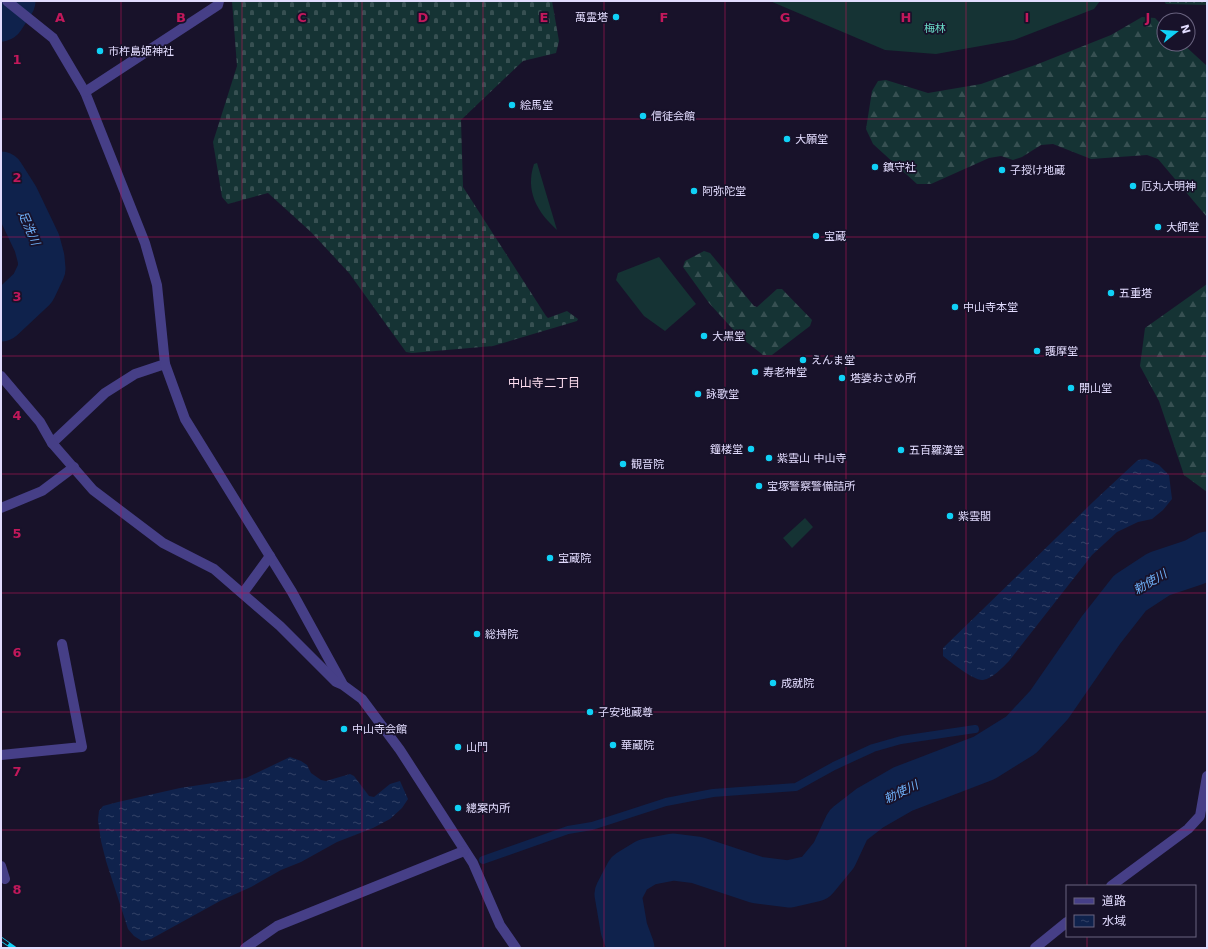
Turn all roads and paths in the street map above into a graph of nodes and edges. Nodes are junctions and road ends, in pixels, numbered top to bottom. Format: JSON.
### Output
{"nodes":[{"id":1,"x":7,"y":1,"type":"edge"},
{"id":2,"x":219,"y":1,"type":"edge"},
{"id":3,"x":85,"y":92,"type":"junction"},
{"id":4,"x":165,"y":364,"type":"junction"},
{"id":5,"x":1,"y":376,"type":"edge"},
{"id":6,"x":52,"y":443,"type":"junction"},
{"id":7,"x":74,"y":467,"type":"junction"},
{"id":8,"x":1,"y":508,"type":"edge"},
{"id":9,"x":270,"y":556,"type":"junction"},
{"id":10,"x":243,"y":593,"type":"junction"},
{"id":11,"x":62,"y":644,"type":"dead end"},
{"id":12,"x":343,"y":685,"type":"junction"},
{"id":13,"x":1,"y":755,"type":"edge"},
{"id":14,"x":1207,"y":776,"type":"edge"},
{"id":15,"x":1204,"y":818,"type":"edge"},
{"id":16,"x":464,"y":851,"type":"junction"},
{"id":17,"x":1,"y":866,"type":"edge"},
{"id":18,"x":5,"y":879,"type":"dead end"},
{"id":19,"x":1112,"y":885,"type":"edge"},
{"id":20,"x":1066,"y":923,"type":"edge"},
{"id":21,"x":245,"y":948,"type":"edge"},
{"id":22,"x":516,"y":948,"type":"edge"},
{"id":23,"x":1035,"y":948,"type":"edge"}],
"edges":[{"from":1,"to":3,"type":"street"},
{"from":2,"to":3,"type":"street"},
{"from":3,"to":4,"type":"street"},
{"from":4,"to":6,"type":"street"},
{"from":4,"to":9,"type":"street"},
{"from":5,"to":6,"type":"street"},
{"from":6,"to":7,"type":"street"},
{"from":7,"to":8,"type":"street"},
{"from":7,"to":10,"type":"street"},
{"from":9,"to":10,"type":"street"},
{"from":9,"to":12,"type":"street"},
{"from":10,"to":12,"type":"street"},
{"from":11,"to":13,"type":"street"},
{"from":12,"to":16,"type":"street"},
{"from":14,"to":15,"type":"street"},
{"from":15,"to":19,"type":"street"},
{"from":16,"to":21,"type":"street"},
{"from":16,"to":22,"type":"street"},
{"from":17,"to":18,"type":"street"},
{"from":20,"to":23,"type":"street"}]}
